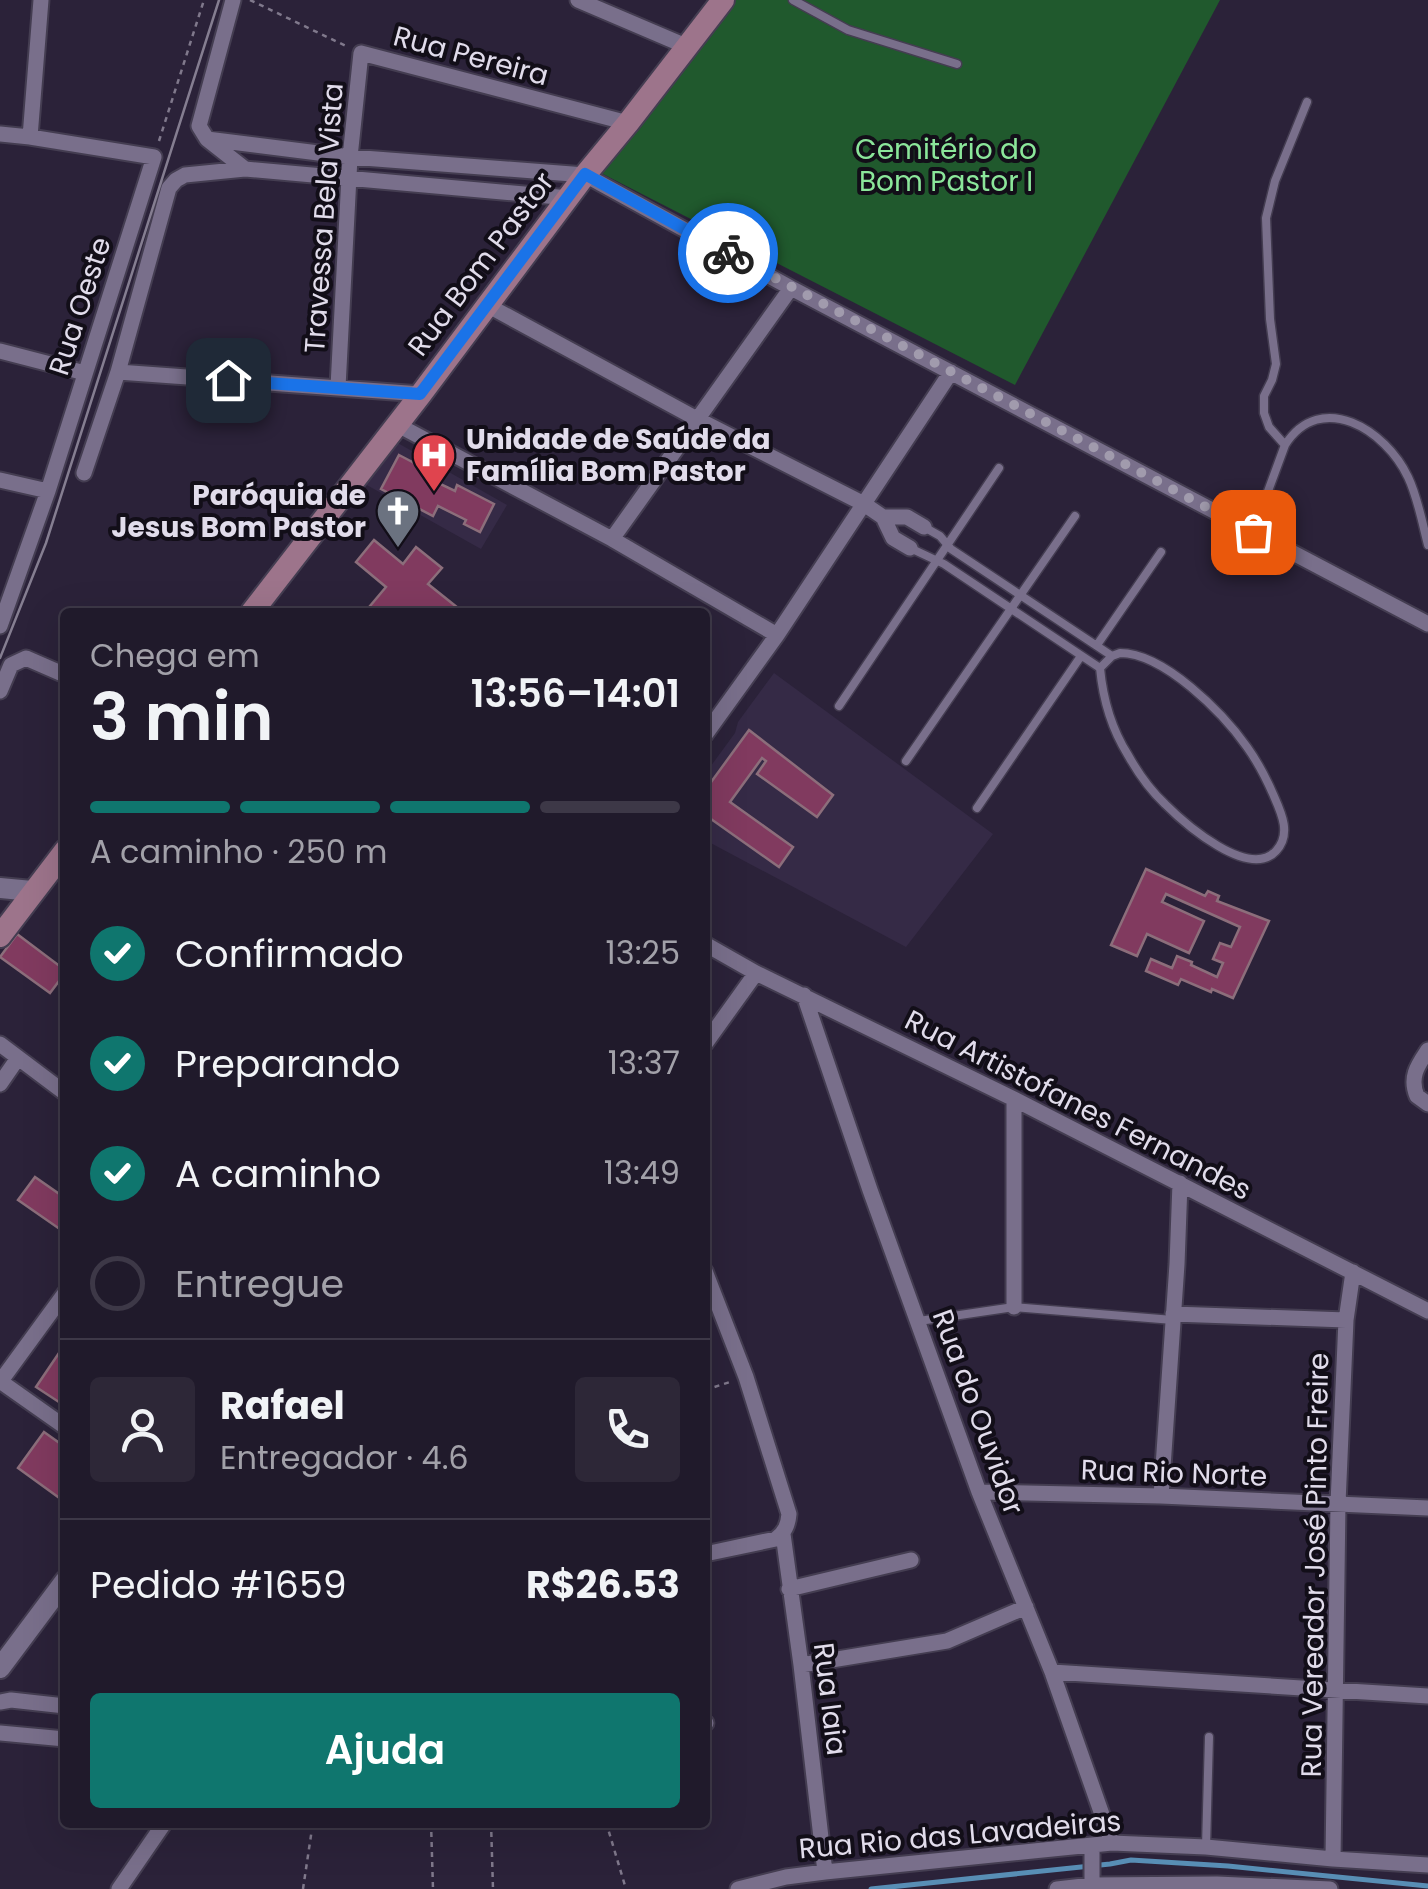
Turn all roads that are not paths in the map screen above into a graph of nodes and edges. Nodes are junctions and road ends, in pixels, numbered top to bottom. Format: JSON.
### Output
{"nodes":[{"id":1,"x":41,"y":0,"type":"edge"},
{"id":2,"x":233,"y":0,"type":"edge"},
{"id":3,"x":578,"y":0,"type":"edge"},
{"id":4,"x":723,"y":0,"type":"edge"},
{"id":5,"x":793,"y":0,"type":"edge"},
{"id":6,"x":688,"y":46,"type":"junction"},
{"id":7,"x":361,"y":53,"type":"joint"},
{"id":8,"x":958,"y":64,"type":"dead end"},
{"id":9,"x":1307,"y":102,"type":"dead end"},
{"id":10,"x":628,"y":123,"type":"junction"},
{"id":11,"x":0,"y":134,"type":"edge"},
{"id":12,"x":30,"y":137,"type":"junction"},
{"id":13,"x":207,"y":139,"type":"junction"},
{"id":14,"x":350,"y":157,"type":"junction"},
{"id":15,"x":245,"y":169,"type":"junction"},
{"id":16,"x":585,"y":174,"type":"junction"},
{"id":17,"x":349,"y":180,"type":"junction"},
{"id":18,"x":569,"y":198,"type":"junction"},
{"id":19,"x":791,"y":288,"type":"junction"},
{"id":20,"x":487,"y":305,"type":"junction"},
{"id":21,"x":0,"y":351,"type":"edge"},
{"id":22,"x":118,"y":372,"type":"junction"},
{"id":23,"x":950,"y":372,"type":"junction"},
{"id":24,"x":86,"y":373,"type":"junction"},
{"id":25,"x":338,"y":387,"type":"junction"},
{"id":26,"x":420,"y":394,"type":"junction"},
{"id":27,"x":697,"y":420,"type":"junction"},
{"id":28,"x":396,"y":424,"type":"junction"},
{"id":29,"x":1284,"y":445,"type":"junction"},
{"id":30,"x":999,"y":468,"type":"dead end"},
{"id":31,"x":84,"y":473,"type":"dead end"},
{"id":32,"x":0,"y":480,"type":"edge"},
{"id":33,"x":48,"y":491,"type":"junction"},
{"id":34,"x":864,"y":504,"type":"junction"},
{"id":35,"x":1075,"y":516,"type":"dead end"},
{"id":36,"x":883,"y":518,"type":"junction"},
{"id":37,"x":924,"y":527,"type":"joint"},
{"id":38,"x":1253,"y":532,"type":"junction"},
{"id":39,"x":612,"y":538,"type":"junction"},
{"id":40,"x":947,"y":545,"type":"junction"},
{"id":41,"x":1428,"y":545,"type":"edge"},
{"id":42,"x":910,"y":548,"type":"joint"},
{"id":43,"x":1161,"y":552,"type":"dead end"},
{"id":44,"x":937,"y":561,"type":"junction"},
{"id":45,"x":1020,"y":594,"type":"junction"},
{"id":46,"x":255,"y":608,"type":"edge"},
{"id":47,"x":1010,"y":608,"type":"junction"},
{"id":48,"x":2,"y":615,"type":"edge"},
{"id":49,"x":1428,"y":624,"type":"edge"},
{"id":50,"x":778,"y":635,"type":"junction"},
{"id":51,"x":1097,"y":645,"type":"junction"},
{"id":52,"x":1082,"y":656,"type":"junction"},
{"id":53,"x":1112,"y":656,"type":"junction"},
{"id":54,"x":1100,"y":668,"type":"junction"},
{"id":55,"x":60,"y":673,"type":"edge"},
{"id":56,"x":0,"y":691,"type":"edge"},
{"id":57,"x":839,"y":706,"type":"dead end"},
{"id":58,"x":710,"y":728,"type":"edge"},
{"id":59,"x":906,"y":762,"type":"dead end"},
{"id":60,"x":977,"y":808,"type":"dead end"},
{"id":61,"x":60,"y":858,"type":"edge"},
{"id":62,"x":0,"y":888,"type":"edge"},
{"id":63,"x":32,"y":891,"type":"junction"},
{"id":64,"x":1,"y":933,"type":"edge"},
{"id":65,"x":710,"y":947,"type":"edge"},
{"id":66,"x":756,"y":973,"type":"junction"},
{"id":67,"x":804,"y":995,"type":"junction"},
{"id":68,"x":710,"y":1037,"type":"edge"},
{"id":69,"x":0,"y":1044,"type":"edge"},
{"id":70,"x":1428,"y":1050,"type":"edge"},
{"id":71,"x":18,"y":1058,"type":"junction"},
{"id":72,"x":0,"y":1084,"type":"edge"},
{"id":73,"x":60,"y":1090,"type":"edge"},
{"id":74,"x":1014,"y":1099,"type":"junction"},
{"id":75,"x":1428,"y":1104,"type":"edge"},
{"id":76,"x":1180,"y":1184,"type":"junction"},
{"id":77,"x":1352,"y":1272,"type":"junction"},
{"id":78,"x":710,"y":1285,"type":"edge"},
{"id":79,"x":60,"y":1300,"type":"edge"},
{"id":80,"x":1014,"y":1308,"type":"junction"},
{"id":81,"x":1428,"y":1311,"type":"edge"},
{"id":82,"x":1173,"y":1317,"type":"junction"},
{"id":83,"x":1346,"y":1320,"type":"junction"},
{"id":84,"x":918,"y":1322,"type":"junction"},
{"id":85,"x":0,"y":1381,"type":"edge"},
{"id":86,"x":60,"y":1423,"type":"edge"},
{"id":87,"x":979,"y":1492,"type":"junction"},
{"id":88,"x":1160,"y":1496,"type":"junction"},
{"id":89,"x":1338,"y":1503,"type":"junction"},
{"id":90,"x":1428,"y":1508,"type":"edge"},
{"id":91,"x":785,"y":1529,"type":"junction"},
{"id":92,"x":710,"y":1553,"type":"edge"},
{"id":93,"x":911,"y":1560,"type":"dead end"},
{"id":94,"x":60,"y":1588,"type":"edge"},
{"id":95,"x":790,"y":1589,"type":"junction"},
{"id":96,"x":1026,"y":1607,"type":"junction"},
{"id":97,"x":2,"y":1665,"type":"edge"},
{"id":98,"x":801,"y":1666,"type":"junction"},
{"id":99,"x":1052,"y":1672,"type":"junction"},
{"id":100,"x":1336,"y":1691,"type":"junction"},
{"id":101,"x":1428,"y":1696,"type":"edge"},
{"id":102,"x":0,"y":1702,"type":"edge"},
{"id":103,"x":60,"y":1705,"type":"edge"},
{"id":104,"x":0,"y":1733,"type":"edge"},
{"id":105,"x":1209,"y":1737,"type":"dead end"},
{"id":106,"x":60,"y":1739,"type":"edge"},
{"id":107,"x":161,"y":1828,"type":"edge"},
{"id":108,"x":1112,"y":1843,"type":"junction"},
{"id":109,"x":1206,"y":1847,"type":"junction"},
{"id":110,"x":1092,"y":1848,"type":"junction"},
{"id":111,"x":1333,"y":1859,"type":"junction"},
{"id":112,"x":1428,"y":1865,"type":"edge"},
{"id":113,"x":825,"y":1872,"type":"junction"},
{"id":114,"x":1092,"y":1882,"type":"junction"},
{"id":115,"x":1216,"y":1887,"type":"edge"},
{"id":116,"x":119,"y":1889,"type":"edge"},
{"id":117,"x":738,"y":1889,"type":"edge"},
{"id":118,"x":1058,"y":1889,"type":"edge"},
{"id":119,"x":1330,"y":1889,"type":"edge"}],
"edges":[{"from":1,"to":12,"type":"street"},
{"from":2,"to":13,"type":"street"},
{"from":3,"to":6,"type":"street"},
{"from":4,"to":6,"type":"main road","name":"Rua Bom Pastor"},
{"from":5,"to":8,"type":"lane"},
{"from":6,"to":10,"type":"main road","name":"Rua Bom Pastor"},
{"from":7,"to":10,"type":"street","name":"Rua Pereira"},
{"from":7,"to":14,"type":"street","name":"Travessa Bela Vista"},
{"from":9,"to":29,"type":"lane"},
{"from":10,"to":16,"type":"main road","name":"Rua Bom Pastor"},
{"from":11,"to":12,"type":"street"},
{"from":12,"to":24,"type":"street","name":"Rua Oeste"},
{"from":13,"to":14,"type":"street"},
{"from":13,"to":15,"type":"street"},
{"from":14,"to":16,"type":"street"},
{"from":14,"to":17,"type":"street","name":"Travessa Bela Vista"},
{"from":15,"to":17,"type":"street"},
{"from":15,"to":22,"type":"street"},
{"from":16,"to":18,"type":"main road","name":"Rua Bom Pastor"},
{"from":16,"to":19,"type":"street"},
{"from":17,"to":18,"type":"street"},
{"from":17,"to":25,"type":"street","name":"Travessa Bela Vista"},
{"from":18,"to":20,"type":"main road","name":"Rua Bom Pastor"},
{"from":19,"to":23,"type":"street"},
{"from":19,"to":27,"type":"street"},
{"from":20,"to":26,"type":"main road","name":"Rua Bom Pastor"},
{"from":20,"to":27,"type":"street"},
{"from":21,"to":24,"type":"street"},
{"from":22,"to":25,"type":"street"},
{"from":22,"to":31,"type":"street"},
{"from":23,"to":34,"type":"street"},
{"from":23,"to":38,"type":"street"},
{"from":24,"to":33,"type":"street","name":"Rua Oeste"},
{"from":25,"to":26,"type":"street"},
{"from":26,"to":28,"type":"main road","name":"Rua Bom Pastor"},
{"from":27,"to":34,"type":"street"},
{"from":27,"to":39,"type":"street"},
{"from":28,"to":39,"type":"street"},
{"from":28,"to":46,"type":"main road","name":"Rua Bom Pastor"},
{"from":29,"to":38,"type":"lane"},
{"from":29,"to":41,"type":"lane"},
{"from":30,"to":40,"type":"lane"},
{"from":32,"to":33,"type":"street"},
{"from":33,"to":48,"type":"street","name":"Rua Oeste"},
{"from":34,"to":36,"type":"street"},
{"from":34,"to":50,"type":"street"},
{"from":35,"to":45,"type":"lane"},
{"from":36,"to":37,"type":"street"},
{"from":36,"to":42,"type":"street"},
{"from":37,"to":40,"type":"lane"},
{"from":38,"to":49,"type":"street"},
{"from":39,"to":50,"type":"street"},
{"from":40,"to":44,"type":"lane"},
{"from":40,"to":45,"type":"lane"},
{"from":42,"to":44,"type":"lane"},
{"from":43,"to":51,"type":"lane"},
{"from":44,"to":47,"type":"lane"},
{"from":44,"to":57,"type":"lane"},
{"from":45,"to":47,"type":"lane"},
{"from":45,"to":51,"type":"lane"},
{"from":47,"to":52,"type":"lane"},
{"from":47,"to":59,"type":"lane"},
{"from":50,"to":58,"type":"street"},
{"from":51,"to":53,"type":"lane"},
{"from":52,"to":54,"type":"lane"},
{"from":52,"to":60,"type":"lane"},
{"from":53,"to":54,"type":"lane"},
{"from":53,"to":54,"type":"lane"},
{"from":55,"to":56,"type":"street"},
{"from":61,"to":63,"type":"main road"},
{"from":62,"to":63,"type":"street"},
{"from":63,"to":64,"type":"main road"},
{"from":65,"to":66,"type":"street","name":"Rua Artistofanes Fernandes"},
{"from":66,"to":67,"type":"street","name":"Rua Artistofanes Fernandes"},
{"from":66,"to":68,"type":"street"},
{"from":67,"to":74,"type":"street","name":"Rua Artistofanes Fernandes"},
{"from":67,"to":84,"type":"street","name":"Rua do Ouvidor"},
{"from":69,"to":71,"type":"street"},
{"from":70,"to":75,"type":"street"},
{"from":71,"to":72,"type":"street"},
{"from":71,"to":73,"type":"street"},
{"from":74,"to":76,"type":"street","name":"Rua Artistofanes Fernandes"},
{"from":74,"to":80,"type":"street"},
{"from":76,"to":77,"type":"street","name":"Rua Artistofanes Fernandes"},
{"from":76,"to":82,"type":"street"},
{"from":77,"to":81,"type":"street","name":"Rua Artistofanes Fernandes"},
{"from":77,"to":83,"type":"street","name":"Rua Vereador José Pinto Freire"},
{"from":78,"to":91,"type":"street","name":"Rua Iaia"},
{"from":79,"to":85,"type":"street"},
{"from":80,"to":82,"type":"lane"},
{"from":80,"to":84,"type":"lane"},
{"from":82,"to":83,"type":"street"},
{"from":82,"to":88,"type":"street"},
{"from":83,"to":89,"type":"street","name":"Rua Vereador José Pinto Freire"},
{"from":84,"to":87,"type":"street","name":"Rua do Ouvidor"},
{"from":85,"to":86,"type":"street"},
{"from":87,"to":88,"type":"street","name":"Rua Rio Norte"},
{"from":87,"to":96,"type":"street","name":"Rua do Ouvidor"},
{"from":88,"to":89,"type":"street","name":"Rua Rio Norte"},
{"from":89,"to":90,"type":"street","name":"Rua Rio Norte"},
{"from":89,"to":100,"type":"street","name":"Rua Vereador José Pinto Freire"},
{"from":91,"to":92,"type":"street"},
{"from":91,"to":95,"type":"street","name":"Rua Iaia"},
{"from":93,"to":95,"type":"street"},
{"from":94,"to":97,"type":"street"},
{"from":95,"to":98,"type":"street","name":"Rua Iaia"},
{"from":96,"to":98,"type":"street"},
{"from":96,"to":99,"type":"street","name":"Rua do Ouvidor"},
{"from":98,"to":113,"type":"street","name":"Rua Iaia"},
{"from":99,"to":100,"type":"street"},
{"from":99,"to":108,"type":"street","name":"Rua do Ouvidor"},
{"from":100,"to":101,"type":"street"},
{"from":100,"to":111,"type":"street","name":"Rua Vereador José Pinto Freire"},
{"from":102,"to":103,"type":"street"},
{"from":104,"to":106,"type":"street"},
{"from":105,"to":109,"type":"lane"},
{"from":107,"to":116,"type":"street"},
{"from":108,"to":109,"type":"street","name":"Rua Rio das Lavadeiras"},
{"from":108,"to":110,"type":"street","name":"Rua Rio das Lavadeiras"},
{"from":109,"to":111,"type":"street","name":"Rua Rio das Lavadeiras"},
{"from":110,"to":113,"type":"street","name":"Rua Rio das Lavadeiras"},
{"from":110,"to":114,"type":"street"},
{"from":111,"to":112,"type":"street","name":"Rua Rio das Lavadeiras"},
{"from":113,"to":117,"type":"street","name":"Rua Rio das Lavadeiras"},
{"from":114,"to":115,"type":"street"},
{"from":114,"to":118,"type":"street"},
{"from":115,"to":119,"type":"street"}]}
